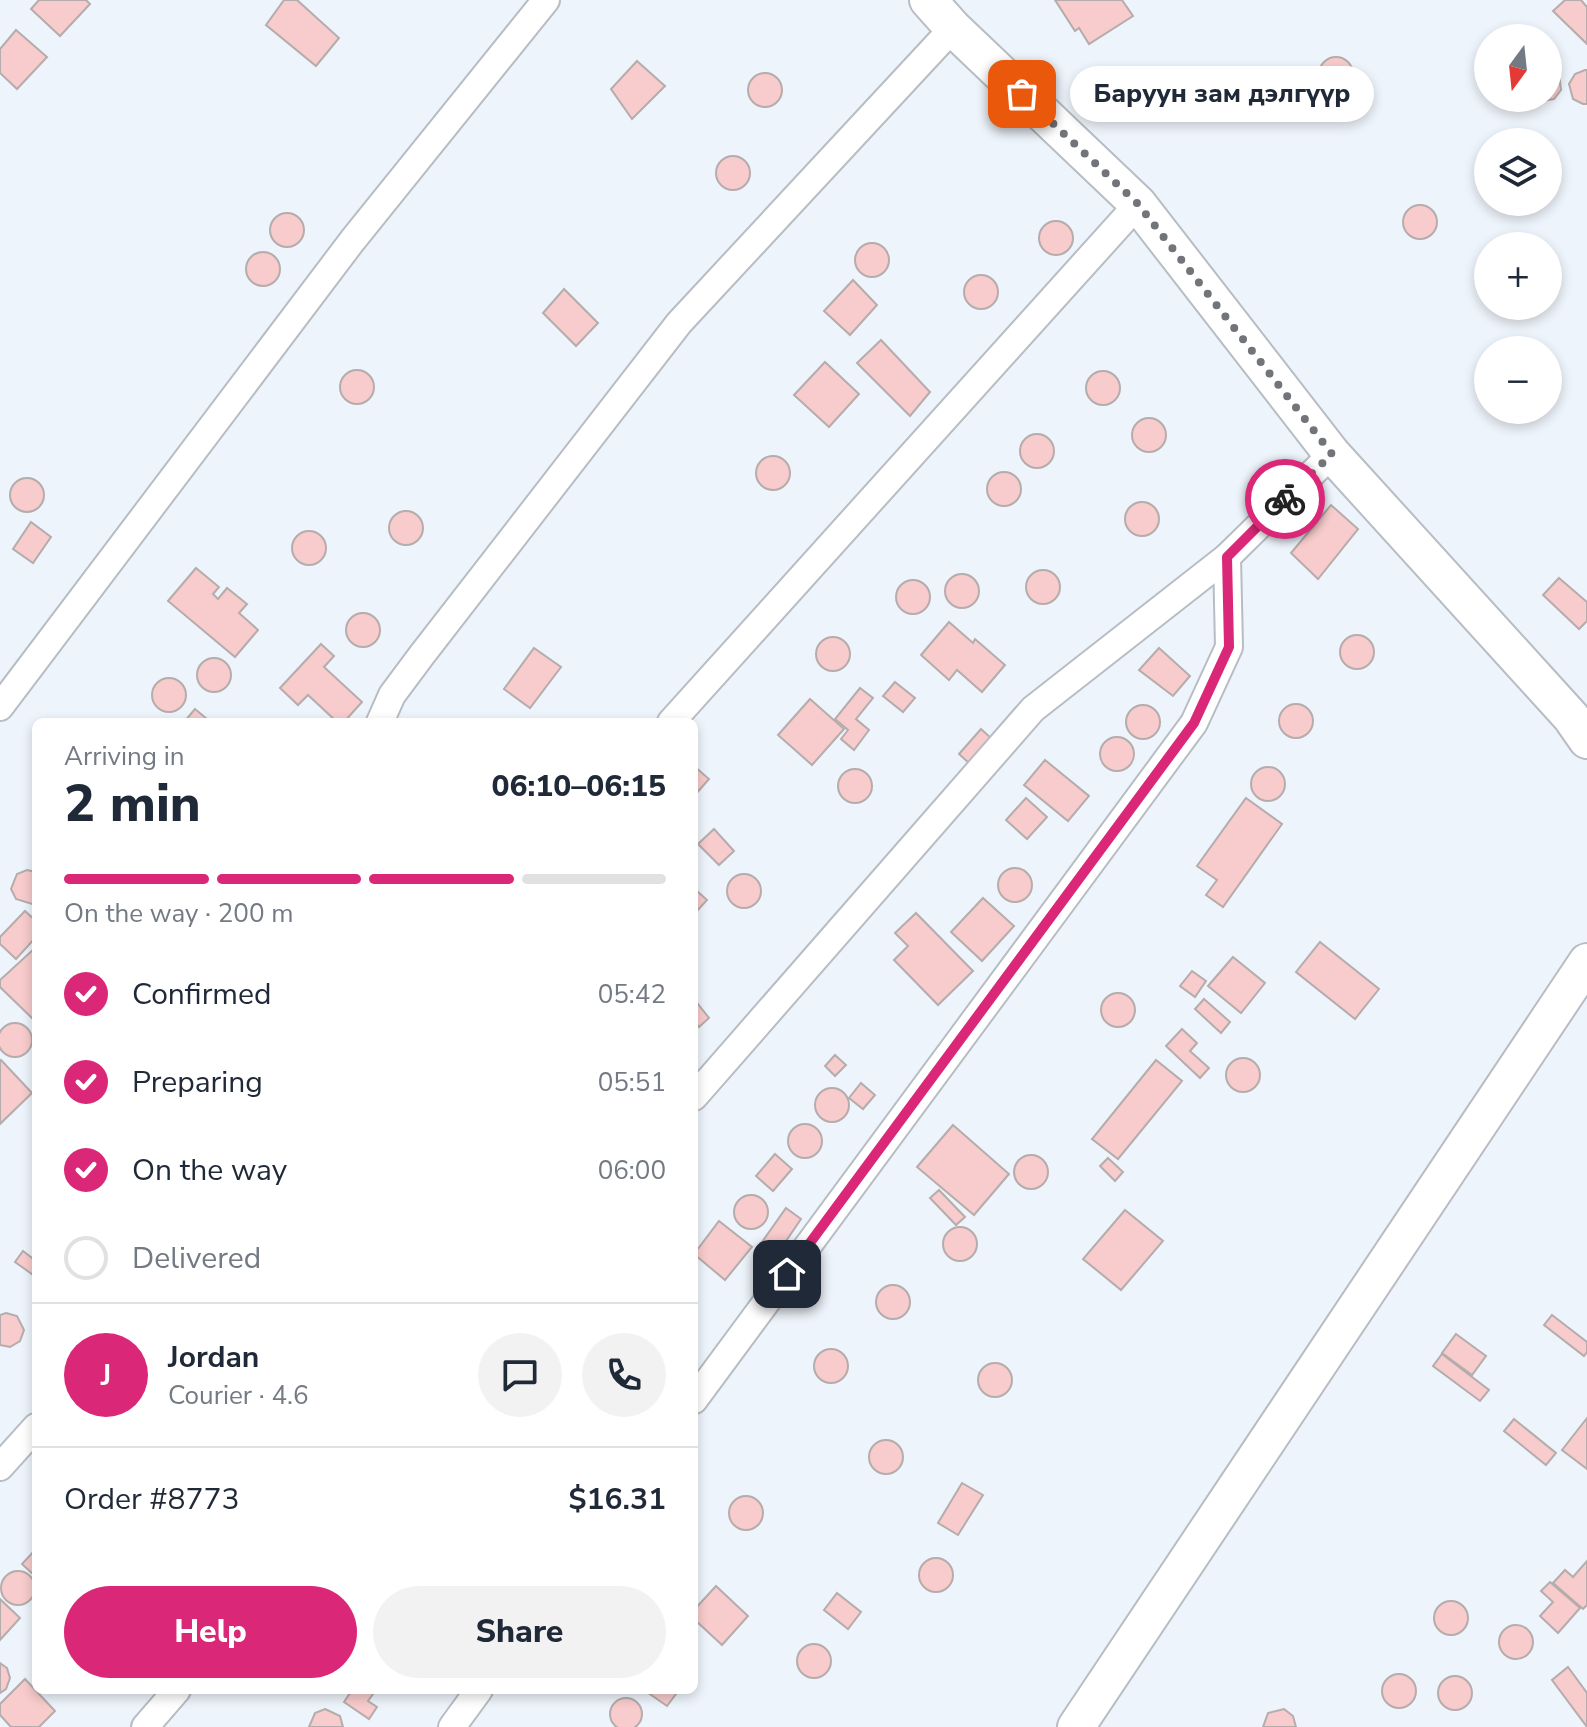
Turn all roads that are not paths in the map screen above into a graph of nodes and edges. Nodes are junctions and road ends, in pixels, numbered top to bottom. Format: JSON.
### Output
{"nodes":[{"id":1,"x":546,"y":0,"type":"edge"},
{"id":2,"x":928,"y":0,"type":"edge"},
{"id":3,"x":953,"y":28,"type":"junction"},
{"id":4,"x":1138,"y":204,"type":"junction"},
{"id":5,"x":1332,"y":454,"type":"junction"},
{"id":6,"x":1227,"y":557,"type":"junction"},
{"id":7,"x":0,"y":707,"type":"edge"},
{"id":8,"x":382,"y":718,"type":"edge"},
{"id":9,"x":675,"y":718,"type":"edge"},
{"id":10,"x":1587,"y":740,"type":"edge"},
{"id":11,"x":1587,"y":962,"type":"edge"},
{"id":12,"x":698,"y":1092,"type":"edge"},
{"id":13,"x":698,"y":1395,"type":"edge"},
{"id":14,"x":32,"y":1431,"type":"edge"},
{"id":15,"x":0,"y":1467,"type":"edge"},
{"id":16,"x":174,"y":1694,"type":"edge"},
{"id":17,"x":476,"y":1694,"type":"edge"},
{"id":18,"x":145,"y":1727,"type":"edge"},
{"id":19,"x":452,"y":1727,"type":"edge"},
{"id":20,"x":1076,"y":1727,"type":"edge"}],
"edges":[{"from":1,"to":7,"type":"street"},
{"from":2,"to":3,"type":"street"},
{"from":3,"to":4,"type":"street"},
{"from":3,"to":8,"type":"street"},
{"from":4,"to":5,"type":"street"},
{"from":4,"to":9,"type":"street"},
{"from":5,"to":6,"type":"street"},
{"from":5,"to":10,"type":"street"},
{"from":6,"to":12,"type":"street"},
{"from":6,"to":13,"type":"street"},
{"from":11,"to":20,"type":"street"},
{"from":14,"to":15,"type":"street"},
{"from":16,"to":18,"type":"street"},
{"from":17,"to":19,"type":"street"}]}
